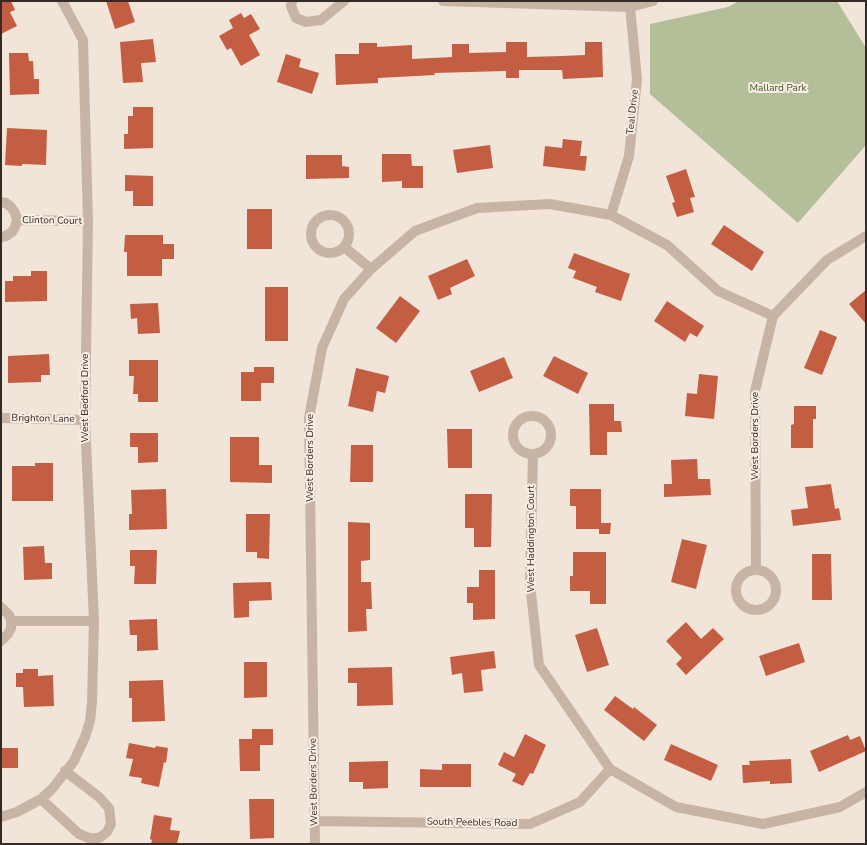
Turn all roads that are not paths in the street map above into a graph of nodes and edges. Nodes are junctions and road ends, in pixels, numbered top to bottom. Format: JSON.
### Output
{"nodes":[{"id":1,"x":62,"y":1,"type":"edge"},
{"id":2,"x":292,"y":1,"type":"edge"},
{"id":3,"x":344,"y":1,"type":"edge"},
{"id":4,"x":443,"y":1,"type":"edge"},
{"id":5,"x":653,"y":1,"type":"edge"},
{"id":6,"x":630,"y":7,"type":"junction"},
{"id":7,"x":1,"y":202,"type":"edge"},
{"id":8,"x":611,"y":215,"type":"junction"},
{"id":9,"x":17,"y":220,"type":"junction"},
{"id":10,"x":88,"y":221,"type":"junction"},
{"id":11,"x":866,"y":236,"type":"edge"},
{"id":12,"x":1,"y":237,"type":"edge"},
{"id":13,"x":344,"y":248,"type":"dead end"},
{"id":14,"x":371,"y":270,"type":"junction"},
{"id":15,"x":773,"y":316,"type":"junction"},
{"id":16,"x":1,"y":418,"type":"edge"},
{"id":17,"x":85,"y":420,"type":"junction"},
{"id":18,"x":533,"y":454,"type":"dead end"},
{"id":19,"x":756,"y":570,"type":"dead end"},
{"id":20,"x":1,"y":607,"type":"edge"},
{"id":21,"x":11,"y":621,"type":"junction"},
{"id":22,"x":94,"y":621,"type":"junction"},
{"id":23,"x":1,"y":641,"type":"edge"},
{"id":24,"x":610,"y":769,"type":"junction"},
{"id":25,"x":65,"y":771,"type":"junction"},
{"id":26,"x":866,"y":792,"type":"edge"},
{"id":27,"x":41,"y":799,"type":"junction"},
{"id":28,"x":1,"y":817,"type":"edge"},
{"id":29,"x":315,"y":821,"type":"junction"},
{"id":30,"x":315,"y":844,"type":"edge"}],
"edges":[{"from":1,"to":10,"type":"street","name":"West Bedford Drive"},
{"from":2,"to":3,"type":"street"},
{"from":4,"to":6,"type":"street"},
{"from":5,"to":6,"type":"street"},
{"from":6,"to":8,"type":"street","name":"Teal Drive"},
{"from":7,"to":9,"type":"street","name":"Clinton Court"},
{"from":8,"to":14,"type":"street","name":"West Borders Drive"},
{"from":8,"to":15,"type":"street","name":"West Borders Drive"},
{"from":9,"to":10,"type":"street","name":"Clinton Court"},
{"from":9,"to":12,"type":"street","name":"Clinton Court"},
{"from":10,"to":17,"type":"street","name":"West Bedford Drive"},
{"from":11,"to":15,"type":"street"},
{"from":13,"to":14,"type":"street"},
{"from":14,"to":29,"type":"street","name":"West Borders Drive"},
{"from":15,"to":19,"type":"street","name":"West Borders Drive"},
{"from":16,"to":17,"type":"street","name":"Brighton Lane"},
{"from":17,"to":22,"type":"street","name":"West Bedford Drive"},
{"from":18,"to":24,"type":"street","name":"West Haddington Court"},
{"from":20,"to":21,"type":"street"},
{"from":21,"to":22,"type":"street"},
{"from":21,"to":23,"type":"street"},
{"from":22,"to":25,"type":"street","name":"West Bedford Drive"},
{"from":24,"to":26,"type":"street"},
{"from":24,"to":29,"type":"street","name":"South Peebles Road"},
{"from":25,"to":27,"type":"street","name":"West Bedford Drive"},
{"from":25,"to":27,"type":"street"},
{"from":27,"to":28,"type":"street","name":"West Bedford Drive"},
{"from":29,"to":30,"type":"street","name":"West Borders Drive"}]}
